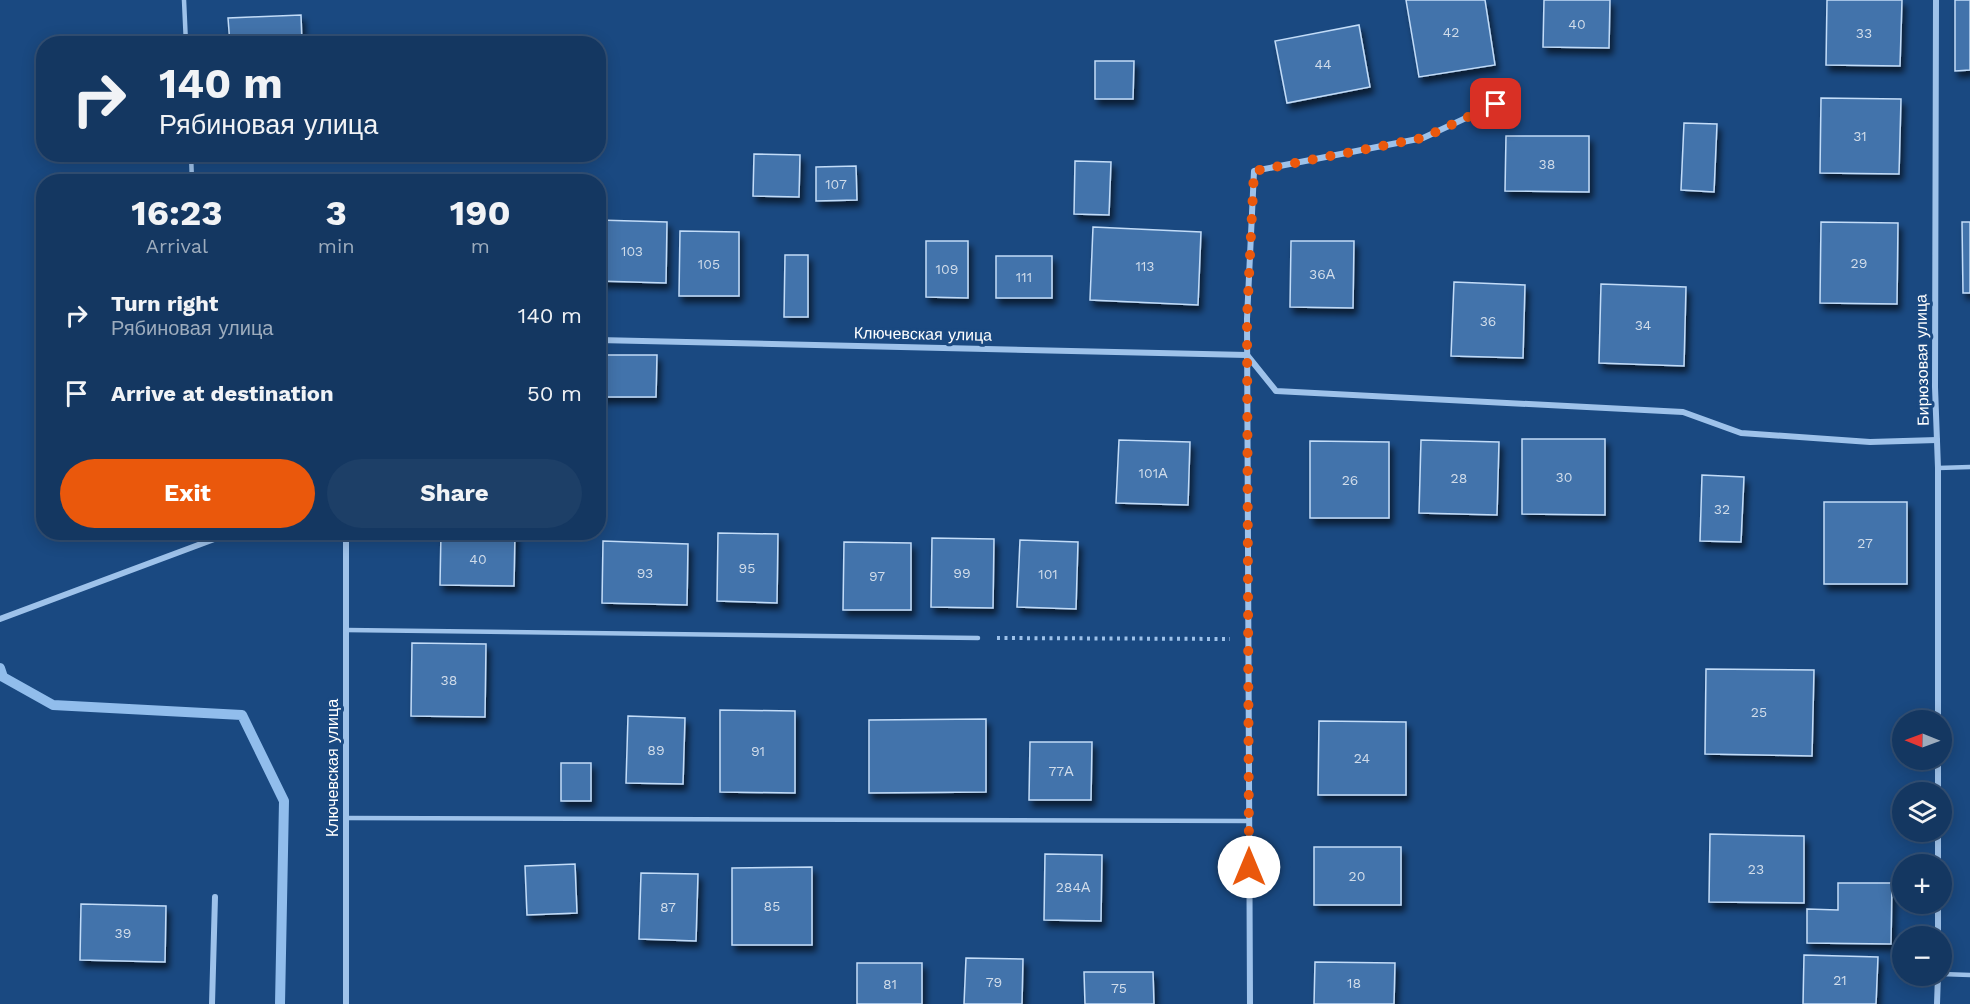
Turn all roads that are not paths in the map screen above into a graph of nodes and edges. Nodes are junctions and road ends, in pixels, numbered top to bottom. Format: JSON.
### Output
{"nodes":[{"id":1,"x":184,"y":0,"type":"edge"},
{"id":2,"x":1936,"y":0,"type":"edge"},
{"id":3,"x":186,"y":36,"type":"edge"},
{"id":4,"x":1496,"y":104,"type":"dead end"},
{"id":5,"x":606,"y":340,"type":"edge"},
{"id":6,"x":1247,"y":355,"type":"junction"},
{"id":7,"x":1937,"y":440,"type":"junction"},
{"id":8,"x":1970,"y":467,"type":"edge"},
{"id":9,"x":1938,"y":468,"type":"junction"},
{"id":10,"x":203,"y":540,"type":"edge"},
{"id":11,"x":346,"y":540,"type":"edge"},
{"id":12,"x":0,"y":619,"type":"edge"},
{"id":13,"x":346,"y":630,"type":"junction"},
{"id":14,"x":978,"y":638,"type":"road end"},
{"id":15,"x":1938,"y":710,"type":"edge"},
{"id":16,"x":346,"y":818,"type":"junction"},
{"id":17,"x":1249,"y":821,"type":"junction"},
{"id":18,"x":215,"y":897,"type":"dead end"},
{"id":19,"x":1952,"y":975,"type":"edge"},
{"id":20,"x":1970,"y":975,"type":"edge"},
{"id":21,"x":1938,"y":986,"type":"edge"},
{"id":22,"x":212,"y":1004,"type":"edge"},
{"id":23,"x":346,"y":1004,"type":"edge"},
{"id":24,"x":1250,"y":1004,"type":"edge"},
{"id":25,"x":1937,"y":1004,"type":"edge"}],
"edges":[{"from":1,"to":3,"type":"lane"},
{"from":2,"to":7,"type":"street","name":"Бирюзовая улица"},
{"from":4,"to":6,"type":"street"},
{"from":5,"to":6,"type":"street","name":"Ключевская улица"},
{"from":6,"to":7,"type":"street"},
{"from":6,"to":17,"type":"street"},
{"from":7,"to":9,"type":"street","name":"Бирюзовая улица"},
{"from":8,"to":9,"type":"lane"},
{"from":9,"to":15,"type":"street","name":"Бирюзовая улица"},
{"from":10,"to":12,"type":"street"},
{"from":11,"to":13,"type":"street","name":"Ключевская улица"},
{"from":13,"to":14,"type":"lane"},
{"from":13,"to":16,"type":"street","name":"Ключевская улица"},
{"from":16,"to":17,"type":"lane"},
{"from":16,"to":23,"type":"street","name":"Ключевская улица"},
{"from":17,"to":24,"type":"street"},
{"from":18,"to":22,"type":"street"},
{"from":19,"to":20,"type":"lane"},
{"from":21,"to":25,"type":"street"}]}
